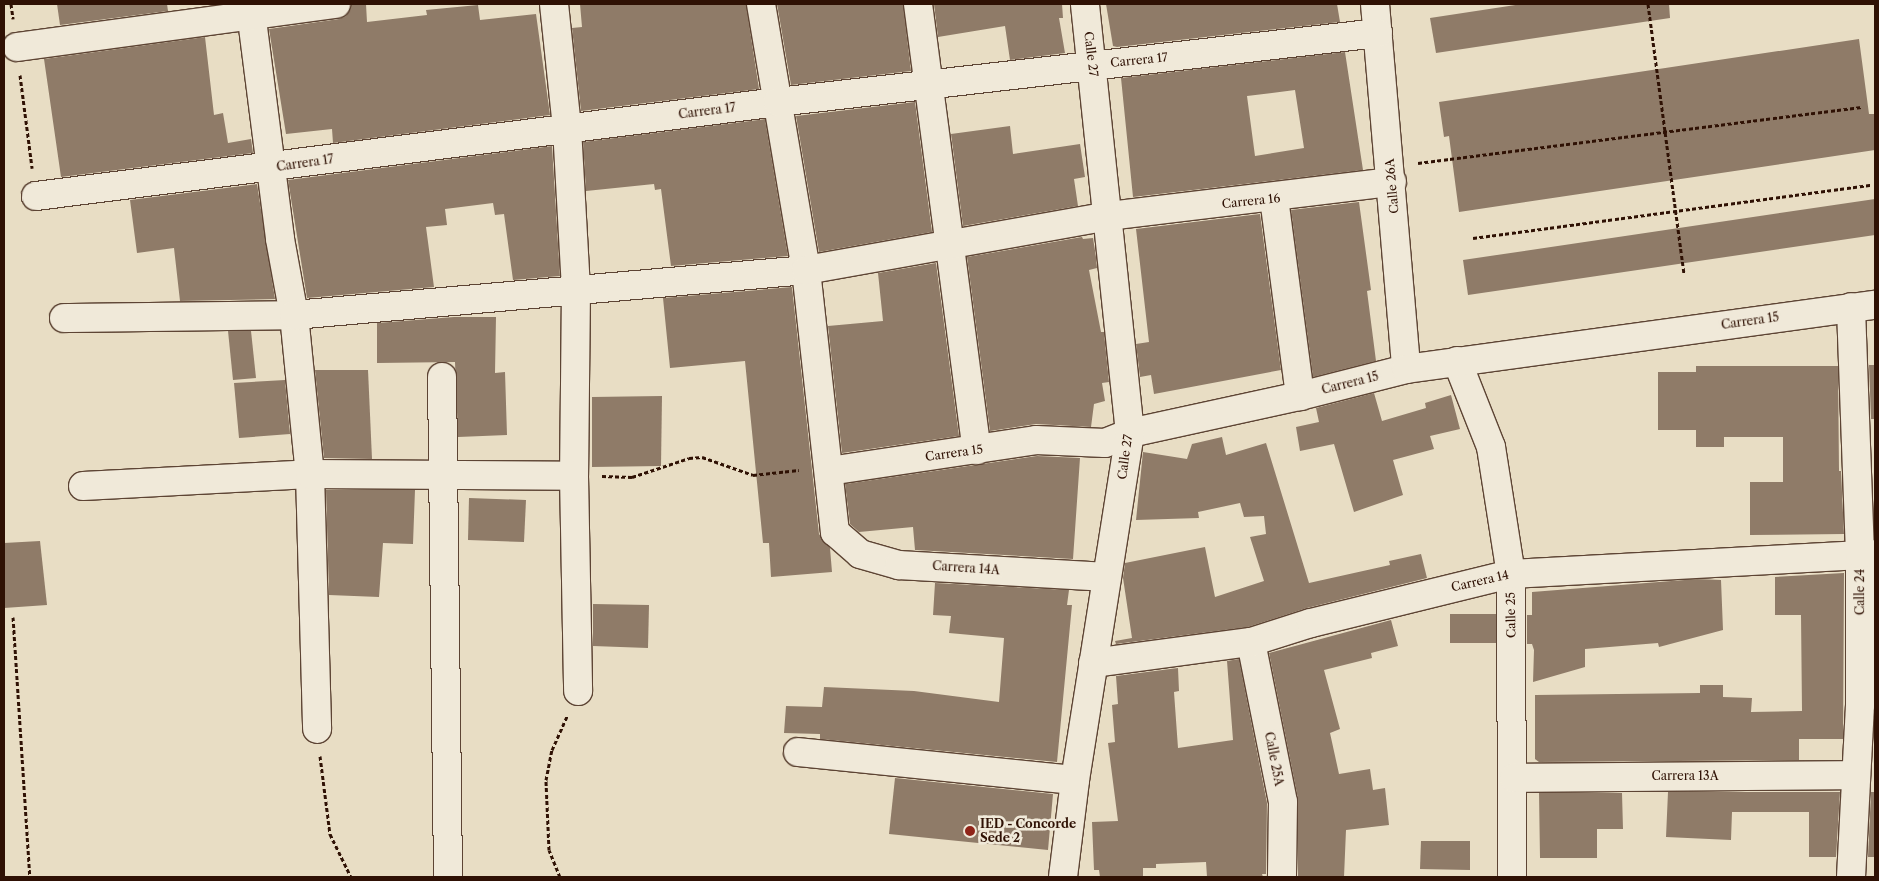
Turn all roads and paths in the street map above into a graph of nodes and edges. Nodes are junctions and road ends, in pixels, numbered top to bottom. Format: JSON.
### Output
{"nodes":[{"id":1,"x":11,"y":4,"type":"edge"},
{"id":2,"x":336,"y":4,"type":"edge"},
{"id":3,"x":554,"y":4,"type":"edge"},
{"id":4,"x":761,"y":4,"type":"edge"},
{"id":5,"x":918,"y":4,"type":"edge"},
{"id":6,"x":1085,"y":4,"type":"edge"},
{"id":7,"x":1375,"y":4,"type":"edge"},
{"id":8,"x":1648,"y":4,"type":"edge"},
{"id":9,"x":250,"y":10,"type":"edge"},
{"id":10,"x":1378,"y":33,"type":"junction"},
{"id":11,"x":17,"y":47,"type":"junction"},
{"id":12,"x":1093,"y":65,"type":"junction"},
{"id":13,"x":929,"y":85,"type":"junction"},
{"id":14,"x":778,"y":102,"type":"junction"},
{"id":15,"x":1861,"y":107,"type":"dead end"},
{"id":16,"x":567,"y":128,"type":"junction"},
{"id":17,"x":1664,"y":132,"type":"junction"},
{"id":18,"x":271,"y":167,"type":"junction"},
{"id":19,"x":1391,"y":174,"type":"junction"},
{"id":20,"x":1871,"y":185,"type":"dead end"},
{"id":21,"x":36,"y":196,"type":"joint"},
{"id":22,"x":1274,"y":198,"type":"junction"},
{"id":23,"x":1675,"y":211,"type":"junction"},
{"id":24,"x":1109,"y":216,"type":"junction"},
{"id":25,"x":1473,"y":238,"type":"dead end"},
{"id":26,"x":949,"y":245,"type":"junction"},
{"id":27,"x":806,"y":270,"type":"junction"},
{"id":28,"x":1684,"y":273,"type":"dead end"},
{"id":29,"x":576,"y":289,"type":"junction"},
{"id":30,"x":1863,"y":306,"type":"edge"},
{"id":31,"x":294,"y":315,"type":"junction"},
{"id":32,"x":64,"y":318,"type":"dead end"},
{"id":33,"x":1457,"y":361,"type":"junction"},
{"id":34,"x":1406,"y":369,"type":"junction"},
{"id":35,"x":442,"y":377,"type":"dead end"},
{"id":36,"x":1300,"y":396,"type":"junction"},
{"id":37,"x":1130,"y":433,"type":"junction"},
{"id":38,"x":977,"y":450,"type":"junction"},
{"id":39,"x":829,"y":471,"type":"junction"},
{"id":40,"x":310,"y":474,"type":"junction"},
{"id":41,"x":444,"y":475,"type":"junction"},
{"id":42,"x":574,"y":476,"type":"junction"},
{"id":43,"x":83,"y":486,"type":"dead end"},
{"id":44,"x":1868,"y":554,"type":"edge"},
{"id":45,"x":1510,"y":574,"type":"junction"},
{"id":46,"x":1107,"y":577,"type":"junction"},
{"id":47,"x":13,"y":617,"type":"dead end"},
{"id":48,"x":1251,"y":642,"type":"junction"},
{"id":49,"x":1093,"y":663,"type":"junction"},
{"id":50,"x":578,"y":691,"type":"joint"},
{"id":51,"x":1868,"y":705,"type":"edge"},
{"id":52,"x":317,"y":729,"type":"joint"},
{"id":53,"x":798,"y":752,"type":"dead end"},
{"id":54,"x":1856,"y":775,"type":"junction"},
{"id":55,"x":1514,"y":778,"type":"junction"},
{"id":56,"x":1075,"y":780,"type":"junction"},
{"id":57,"x":30,"y":877,"type":"edge"},
{"id":58,"x":351,"y":877,"type":"edge"},
{"id":59,"x":448,"y":877,"type":"edge"},
{"id":60,"x":560,"y":877,"type":"edge"},
{"id":61,"x":1063,"y":877,"type":"edge"},
{"id":62,"x":1282,"y":877,"type":"edge"},
{"id":63,"x":1512,"y":877,"type":"edge"},
{"id":64,"x":1851,"y":877,"type":"edge"}],
"edges":[{"from":1,"to":11,"type":"path"},
{"from":2,"to":9,"type":"street"},
{"from":3,"to":16,"type":"street"},
{"from":4,"to":14,"type":"street"},
{"from":5,"to":13,"type":"street"},
{"from":6,"to":12,"type":"street","name":"Calle 27"},
{"from":7,"to":10,"type":"street","name":"Calle 26A"},
{"from":8,"to":17,"type":"path"},
{"from":9,"to":11,"type":"street"},
{"from":9,"to":18,"type":"street"},
{"from":10,"to":12,"type":"street","name":"Carrera 17"},
{"from":10,"to":19,"type":"street","name":"Calle 26A"},
{"from":11,"to":21,"type":"path"},
{"from":12,"to":13,"type":"street","name":"Carrera 17"},
{"from":12,"to":24,"type":"street","name":"Calle 27"},
{"from":13,"to":14,"type":"street","name":"Carrera 17"},
{"from":13,"to":26,"type":"street"},
{"from":14,"to":16,"type":"street","name":"Carrera 17"},
{"from":14,"to":27,"type":"street"},
{"from":15,"to":17,"type":"path"},
{"from":16,"to":18,"type":"street","name":"Carrera 17"},
{"from":16,"to":29,"type":"street"},
{"from":17,"to":19,"type":"path"},
{"from":17,"to":23,"type":"path"},
{"from":18,"to":21,"type":"street","name":"Carrera 17"},
{"from":18,"to":31,"type":"street"},
{"from":19,"to":22,"type":"street","name":"Carrera 16"},
{"from":19,"to":34,"type":"street","name":"Calle 26A"},
{"from":20,"to":23,"type":"path"},
{"from":22,"to":24,"type":"street","name":"Carrera 16"},
{"from":22,"to":36,"type":"street"},
{"from":23,"to":25,"type":"path"},
{"from":23,"to":28,"type":"path"},
{"from":24,"to":26,"type":"street","name":"Carrera 16"},
{"from":24,"to":37,"type":"street","name":"Calle 27"},
{"from":26,"to":27,"type":"street","name":"Carrera 16"},
{"from":26,"to":38,"type":"street"},
{"from":27,"to":29,"type":"street","name":"Carrera 16"},
{"from":27,"to":39,"type":"street"},
{"from":29,"to":31,"type":"street","name":"Carrera 16"},
{"from":29,"to":42,"type":"street"},
{"from":30,"to":33,"type":"street","name":"Carrera 15"},
{"from":30,"to":44,"type":"street","name":"Calle 24"},
{"from":31,"to":32,"type":"street","name":"Carrera 16"},
{"from":31,"to":40,"type":"street"},
{"from":33,"to":34,"type":"street","name":"Carrera 15"},
{"from":33,"to":45,"type":"street","name":"Calle 25"},
{"from":34,"to":36,"type":"street","name":"Carrera 15"},
{"from":35,"to":41,"type":"street"},
{"from":36,"to":37,"type":"street","name":"Carrera 15"},
{"from":37,"to":38,"type":"street","name":"Carrera 15"},
{"from":37,"to":46,"type":"street","name":"Calle 27"},
{"from":38,"to":39,"type":"street","name":"Carrera 15"},
{"from":39,"to":42,"type":"path"},
{"from":39,"to":46,"type":"street","name":"Carrera 14A"},
{"from":40,"to":41,"type":"street"},
{"from":40,"to":43,"type":"street"},
{"from":40,"to":52,"type":"street"},
{"from":41,"to":42,"type":"street"},
{"from":41,"to":59,"type":"street"},
{"from":42,"to":50,"type":"street"},
{"from":44,"to":45,"type":"street","name":"Carrera 14"},
{"from":44,"to":51,"type":"street","name":"Calle 24"},
{"from":45,"to":48,"type":"street","name":"Carrera 14"},
{"from":45,"to":55,"type":"street","name":"Calle 25"},
{"from":46,"to":49,"type":"street","name":"Calle 27"},
{"from":47,"to":57,"type":"path"},
{"from":48,"to":49,"type":"street","name":"Carrera 14"},
{"from":48,"to":62,"type":"street","name":"Calle 25A"},
{"from":49,"to":56,"type":"street","name":"Calle 27"},
{"from":50,"to":60,"type":"path"},
{"from":51,"to":54,"type":"street","name":"Calle 24"},
{"from":52,"to":58,"type":"path"},
{"from":53,"to":56,"type":"street"},
{"from":54,"to":55,"type":"street","name":"Carrera 13A"},
{"from":54,"to":64,"type":"street","name":"Calle 24"},
{"from":55,"to":63,"type":"street","name":"Calle 25"},
{"from":56,"to":61,"type":"street","name":"Calle 27"}]}
